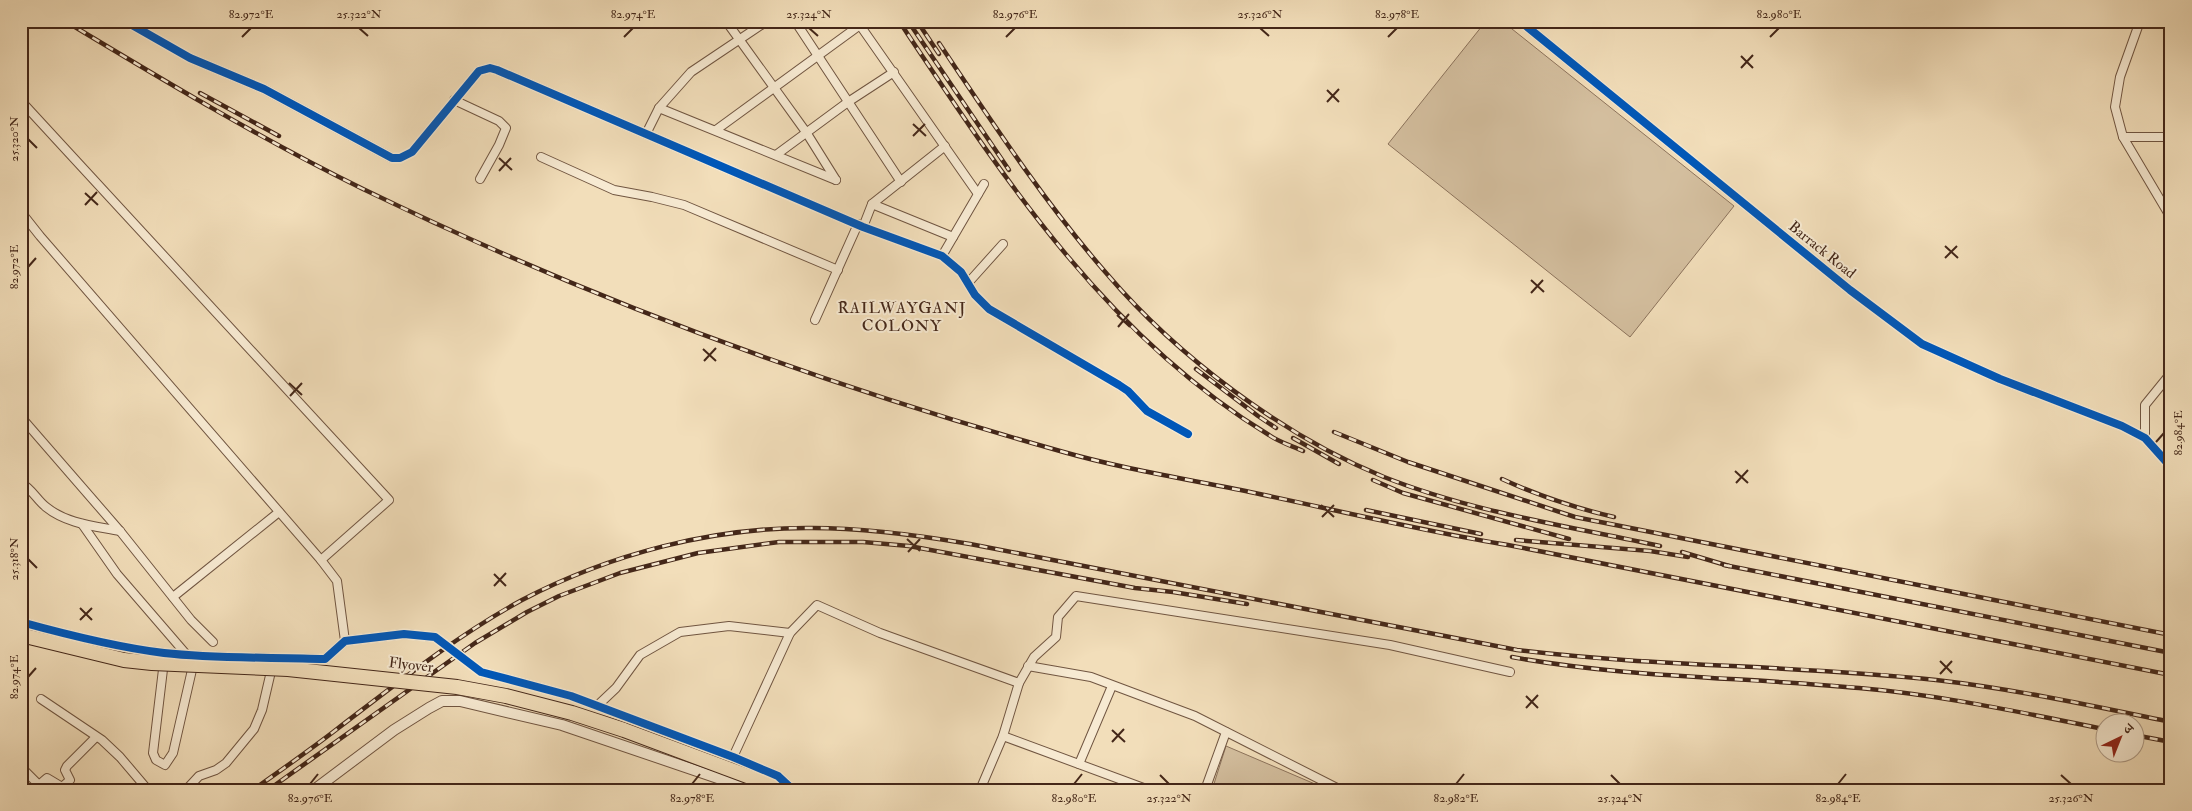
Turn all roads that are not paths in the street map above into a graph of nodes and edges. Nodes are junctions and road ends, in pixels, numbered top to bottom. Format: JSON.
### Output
{"nodes":[{"id":1,"x":125,"y":21,"type":"edge"},
{"id":2,"x":726,"y":21,"type":"edge"},
{"id":3,"x":767,"y":21,"type":"edge"},
{"id":4,"x":795,"y":21,"type":"edge"},
{"id":5,"x":1520,"y":21,"type":"edge"},
{"id":6,"x":2140,"y":21,"type":"edge"},
{"id":7,"x":858,"y":23,"type":"edge"},
{"id":8,"x":740,"y":41,"type":"junction"},
{"id":9,"x":818,"y":56,"type":"junction"},
{"id":10,"x":894,"y":72,"type":"junction"},
{"id":11,"x":774,"y":86,"type":"junction"},
{"id":12,"x":454,"y":100,"type":"junction"},
{"id":13,"x":21,"y":101,"type":"edge"},
{"id":14,"x":848,"y":102,"type":"junction"},
{"id":15,"x":659,"y":108,"type":"junction"},
{"id":16,"x":716,"y":130,"type":"junction"},
{"id":17,"x":806,"y":132,"type":"junction"},
{"id":18,"x":646,"y":134,"type":"junction"},
{"id":19,"x":2123,"y":137,"type":"junction"},
{"id":20,"x":2171,"y":137,"type":"edge"},
{"id":21,"x":945,"y":146,"type":"junction"},
{"id":22,"x":776,"y":155,"type":"junction"},
{"id":23,"x":541,"y":157,"type":"dead end"},
{"id":24,"x":480,"y":179,"type":"dead end"},
{"id":25,"x":901,"y":182,"type":"junction"},
{"id":26,"x":984,"y":184,"type":"dead end"},
{"id":27,"x":978,"y":194,"type":"junction"},
{"id":28,"x":872,"y":204,"type":"junction"},
{"id":29,"x":21,"y":212,"type":"edge"},
{"id":30,"x":2171,"y":218,"type":"edge"},
{"id":31,"x":860,"y":226,"type":"junction"},
{"id":32,"x":953,"y":237,"type":"junction"},
{"id":33,"x":1003,"y":244,"type":"dead end"},
{"id":34,"x":942,"y":256,"type":"junction"},
{"id":35,"x":838,"y":270,"type":"junction"},
{"id":36,"x":968,"y":283,"type":"junction"},
{"id":37,"x":815,"y":320,"type":"dead end"},
{"id":38,"x":2171,"y":373,"type":"edge"},
{"id":39,"x":21,"y":417,"type":"edge"},
{"id":40,"x":1188,"y":434,"type":"dead end"},
{"id":41,"x":2145,"y":438,"type":"junction"},
{"id":42,"x":2171,"y":467,"type":"edge"},
{"id":43,"x":21,"y":483,"type":"edge"},
{"id":44,"x":279,"y":512,"type":"junction"},
{"id":45,"x":82,"y":524,"type":"junction"},
{"id":46,"x":120,"y":531,"type":"junction"},
{"id":47,"x":321,"y":560,"type":"junction"},
{"id":48,"x":173,"y":597,"type":"junction"},
{"id":49,"x":21,"y":622,"type":"edge"},
{"id":50,"x":790,"y":633,"type":"junction"},
{"id":51,"x":21,"y":635,"type":"edge"},
{"id":52,"x":345,"y":641,"type":"junction"},
{"id":53,"x":213,"y":642,"type":"dead end"},
{"id":54,"x":165,"y":653,"type":"junction"},
{"id":55,"x":186,"y":654,"type":"junction"},
{"id":56,"x":196,"y":655,"type":"junction"},
{"id":57,"x":274,"y":657,"type":"junction"},
{"id":58,"x":1028,"y":666,"type":"junction"},
{"id":59,"x":1510,"y":672,"type":"dead end"},
{"id":60,"x":504,"y":678,"type":"junction"},
{"id":61,"x":1019,"y":683,"type":"junction"},
{"id":62,"x":1112,"y":686,"type":"junction"},
{"id":63,"x":41,"y":699,"type":"dead end"},
{"id":64,"x":597,"y":706,"type":"junction"},
{"id":65,"x":495,"y":708,"type":"junction"},
{"id":66,"x":1226,"y":732,"type":"junction"},
{"id":67,"x":1003,"y":736,"type":"junction"},
{"id":68,"x":96,"y":737,"type":"junction"},
{"id":69,"x":733,"y":757,"type":"junction"},
{"id":70,"x":1079,"y":764,"type":"junction"},
{"id":71,"x":21,"y":767,"type":"edge"},
{"id":72,"x":756,"y":785,"type":"edge"},
{"id":73,"x":36,"y":787,"type":"edge"},
{"id":74,"x":148,"y":790,"type":"edge"},
{"id":75,"x":186,"y":790,"type":"edge"},
{"id":76,"x":314,"y":790,"type":"edge"},
{"id":77,"x":785,"y":790,"type":"edge"},
{"id":78,"x":793,"y":790,"type":"edge"},
{"id":79,"x":980,"y":790,"type":"edge"},
{"id":80,"x":1149,"y":790,"type":"edge"},
{"id":81,"x":1205,"y":790,"type":"edge"},
{"id":82,"x":1342,"y":790,"type":"edge"}],
"edges":[{"from":1,"to":12,"type":"street"},
{"from":2,"to":8,"type":"street"},
{"from":3,"to":8,"type":"street"},
{"from":4,"to":9,"type":"street"},
{"from":5,"to":41,"type":"street","name":"Barrack Road"},
{"from":6,"to":19,"type":"street"},
{"from":7,"to":9,"type":"street"},
{"from":7,"to":10,"type":"street"},
{"from":8,"to":11,"type":"street"},
{"from":8,"to":15,"type":"street"},
{"from":9,"to":11,"type":"street"},
{"from":9,"to":14,"type":"street"},
{"from":10,"to":14,"type":"street"},
{"from":10,"to":21,"type":"street"},
{"from":11,"to":16,"type":"street"},
{"from":11,"to":17,"type":"street"},
{"from":12,"to":18,"type":"street"},
{"from":12,"to":24,"type":"street"},
{"from":13,"to":47,"type":"street"},
{"from":14,"to":17,"type":"street"},
{"from":14,"to":25,"type":"street"},
{"from":15,"to":16,"type":"street"},
{"from":15,"to":18,"type":"street"},
{"from":16,"to":22,"type":"street"},
{"from":17,"to":22,"type":"street"},
{"from":17,"to":22,"type":"street"},
{"from":18,"to":31,"type":"street"},
{"from":19,"to":20,"type":"street"},
{"from":19,"to":30,"type":"street"},
{"from":21,"to":25,"type":"street"},
{"from":21,"to":27,"type":"street"},
{"from":23,"to":35,"type":"street"},
{"from":25,"to":28,"type":"street"},
{"from":26,"to":27,"type":"street"},
{"from":27,"to":32,"type":"street"},
{"from":28,"to":31,"type":"street"},
{"from":28,"to":32,"type":"street"},
{"from":29,"to":44,"type":"street"},
{"from":31,"to":34,"type":"street"},
{"from":31,"to":35,"type":"street"},
{"from":32,"to":34,"type":"street"},
{"from":33,"to":36,"type":"street"},
{"from":34,"to":36,"type":"street"},
{"from":35,"to":37,"type":"street"},
{"from":36,"to":40,"type":"street"},
{"from":38,"to":41,"type":"street"},
{"from":39,"to":46,"type":"street"},
{"from":41,"to":42,"type":"street"},
{"from":43,"to":45,"type":"street"},
{"from":44,"to":47,"type":"street"},
{"from":44,"to":48,"type":"street"},
{"from":45,"to":46,"type":"street"},
{"from":45,"to":55,"type":"street"},
{"from":46,"to":48,"type":"street"},
{"from":47,"to":52,"type":"street"},
{"from":48,"to":53,"type":"street"},
{"from":49,"to":54,"type":"street"},
{"from":50,"to":61,"type":"street"},
{"from":50,"to":64,"type":"street"},
{"from":50,"to":69,"type":"street"},
{"from":51,"to":72,"type":"highway","name":"Flyover","bridge":true},
{"from":52,"to":57,"type":"street"},
{"from":52,"to":60,"type":"street"},
{"from":54,"to":55,"type":"street"},
{"from":54,"to":56,"type":"street"},
{"from":55,"to":56,"type":"street"},
{"from":56,"to":57,"type":"street"},
{"from":57,"to":75,"type":"street"},
{"from":58,"to":59,"type":"street"},
{"from":58,"to":61,"type":"street"},
{"from":58,"to":62,"type":"street"},
{"from":60,"to":64,"type":"street"},
{"from":60,"to":65,"type":"street"},
{"from":61,"to":67,"type":"street"},
{"from":62,"to":66,"type":"street"},
{"from":62,"to":70,"type":"street"},
{"from":63,"to":68,"type":"street"},
{"from":64,"to":69,"type":"street"},
{"from":65,"to":72,"type":"street"},
{"from":65,"to":76,"type":"street"},
{"from":66,"to":81,"type":"street"},
{"from":66,"to":82,"type":"street"},
{"from":67,"to":70,"type":"street"},
{"from":67,"to":79,"type":"street"},
{"from":68,"to":73,"type":"street"},
{"from":68,"to":74,"type":"street"},
{"from":69,"to":78,"type":"street"},
{"from":70,"to":80,"type":"street"},
{"from":71,"to":73,"type":"street"},
{"from":72,"to":77,"type":"highway","name":"Flyover"}]}
